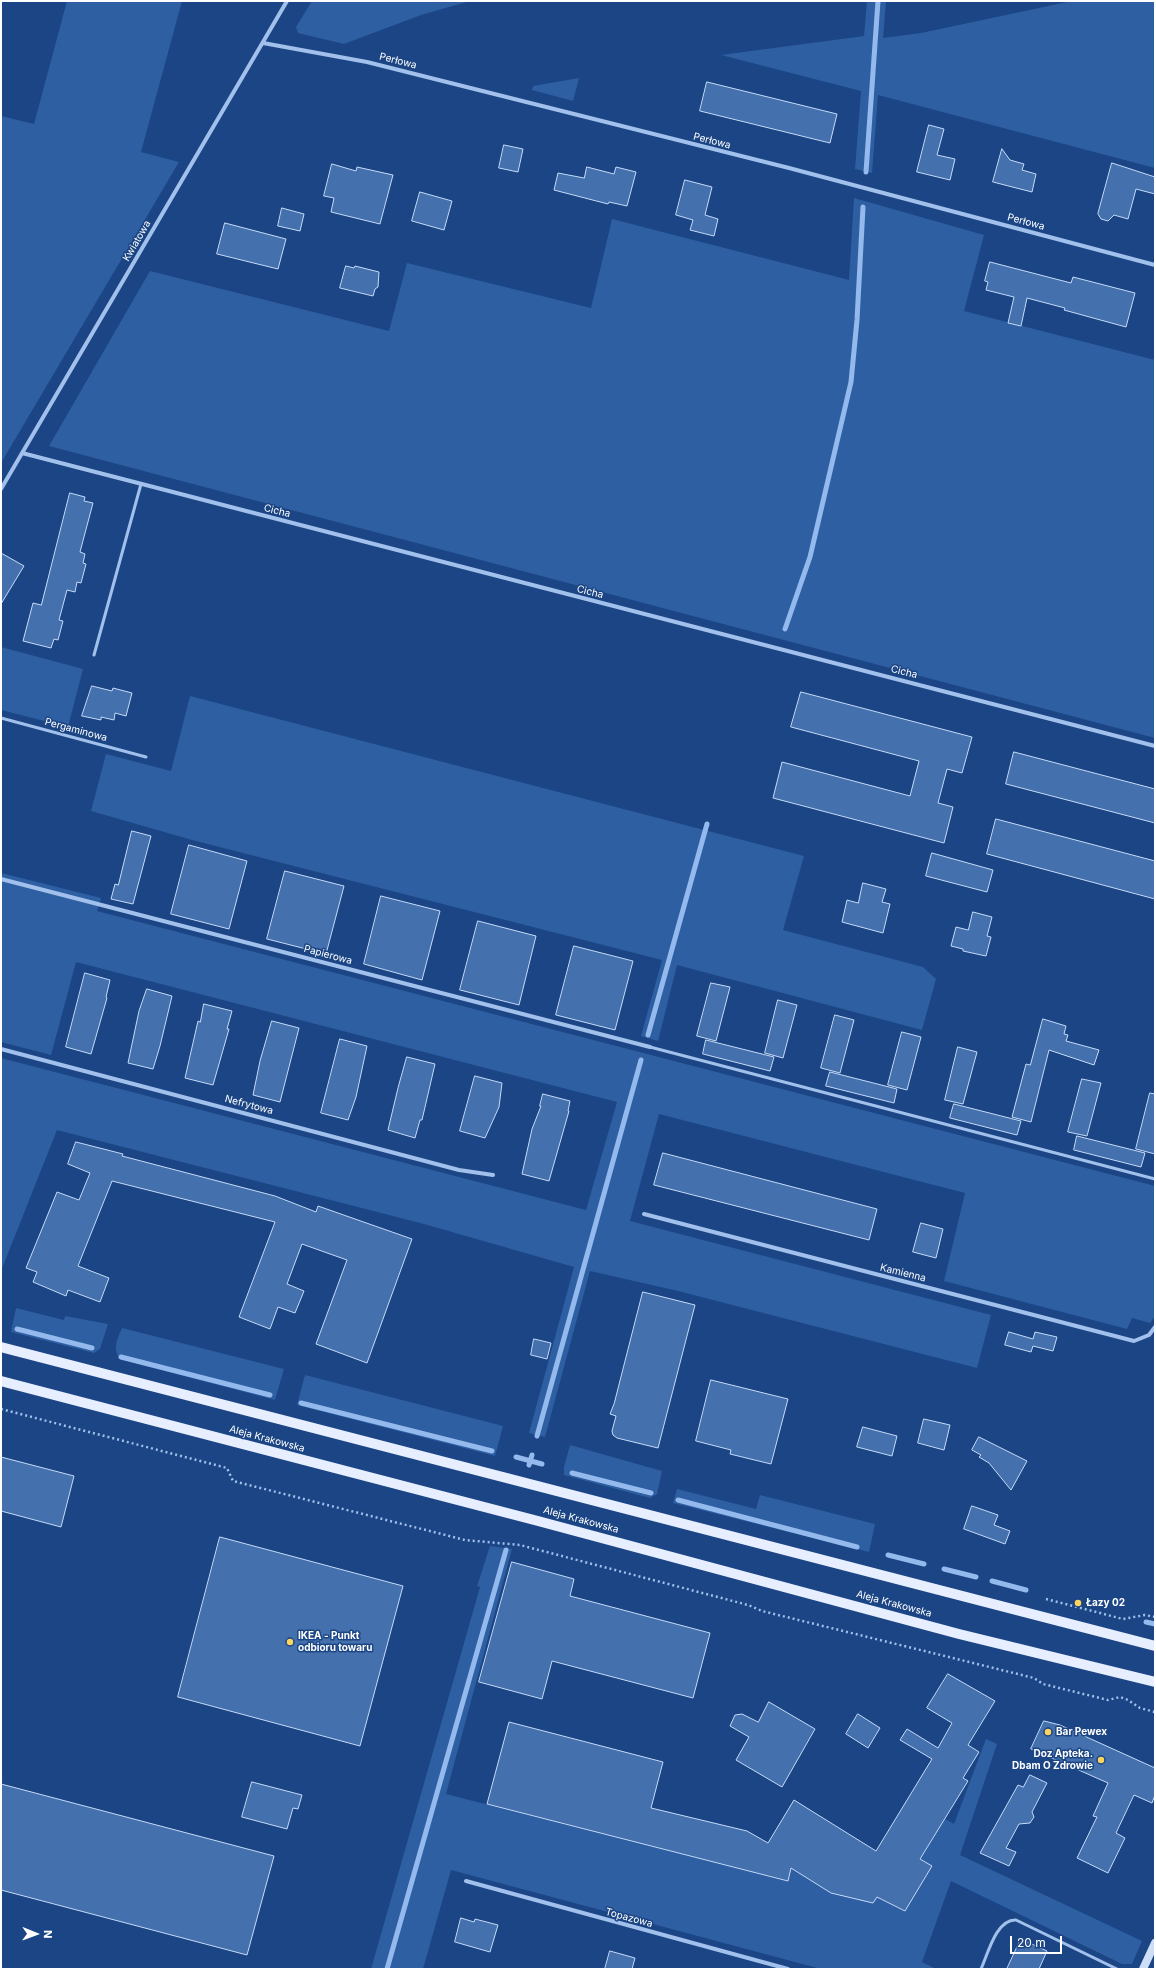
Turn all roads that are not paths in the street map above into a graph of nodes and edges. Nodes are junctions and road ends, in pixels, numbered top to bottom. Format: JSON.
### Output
{"nodes":[{"id":1,"x":287,"y":1,"type":"edge"},
{"id":2,"x":263,"y":43,"type":"junction"},
{"id":3,"x":1155,"y":265,"type":"edge"},
{"id":4,"x":22,"y":453,"type":"junction"},
{"id":5,"x":140,"y":484,"type":"junction"},
{"id":6,"x":1,"y":489,"type":"edge"},
{"id":7,"x":94,"y":655,"type":"dead end"},
{"id":8,"x":1,"y":718,"type":"edge"},
{"id":9,"x":1155,"y":746,"type":"edge"},
{"id":10,"x":146,"y":757,"type":"dead end"},
{"id":11,"x":1,"y":879,"type":"edge"},
{"id":12,"x":650,"y":1047,"type":"joint"},
{"id":13,"x":1,"y":1049,"type":"edge"},
{"id":14,"x":493,"y":1175,"type":"dead end"},
{"id":15,"x":1155,"y":1179,"type":"edge"},
{"id":16,"x":644,"y":1214,"type":"dead end"},
{"id":17,"x":1155,"y":1327,"type":"edge"},
{"id":18,"x":1,"y":1347,"type":"edge"},
{"id":19,"x":1,"y":1381,"type":"edge"},
{"id":20,"x":1155,"y":1646,"type":"edge"},
{"id":21,"x":1155,"y":1682,"type":"edge"},
{"id":22,"x":466,"y":1881,"type":"dead end"},
{"id":23,"x":1155,"y":1943,"type":"edge"},
{"id":24,"x":788,"y":1969,"type":"edge"},
{"id":25,"x":980,"y":1969,"type":"edge"},
{"id":26,"x":1117,"y":1969,"type":"edge"},
{"id":27,"x":1143,"y":1969,"type":"edge"}],
"edges":[{"from":1,"to":2,"type":"street","name":"Kwiatowa"},
{"from":2,"to":3,"type":"street","name":"Perłowa"},
{"from":2,"to":4,"type":"street","name":"Kwiatowa"},
{"from":4,"to":5,"type":"street","name":"Cicha"},
{"from":4,"to":6,"type":"street","name":"Kwiatowa"},
{"from":5,"to":7,"type":"lane"},
{"from":5,"to":9,"type":"street","name":"Cicha"},
{"from":8,"to":10,"type":"lane","name":"Pergaminowa"},
{"from":11,"to":12,"type":"street","name":"Papierowa"},
{"from":12,"to":15,"type":"lane"},
{"from":13,"to":14,"type":"street","name":"Nefrytowa"},
{"from":16,"to":17,"type":"street","name":"Kamienna"},
{"from":18,"to":20,"type":"main road"},
{"from":19,"to":21,"type":"main road","name":"Aleja Krakowska"},
{"from":22,"to":24,"type":"street","name":"Topazowa"},
{"from":23,"to":27,"type":"street"},
{"from":25,"to":26,"type":"lane"}]}
